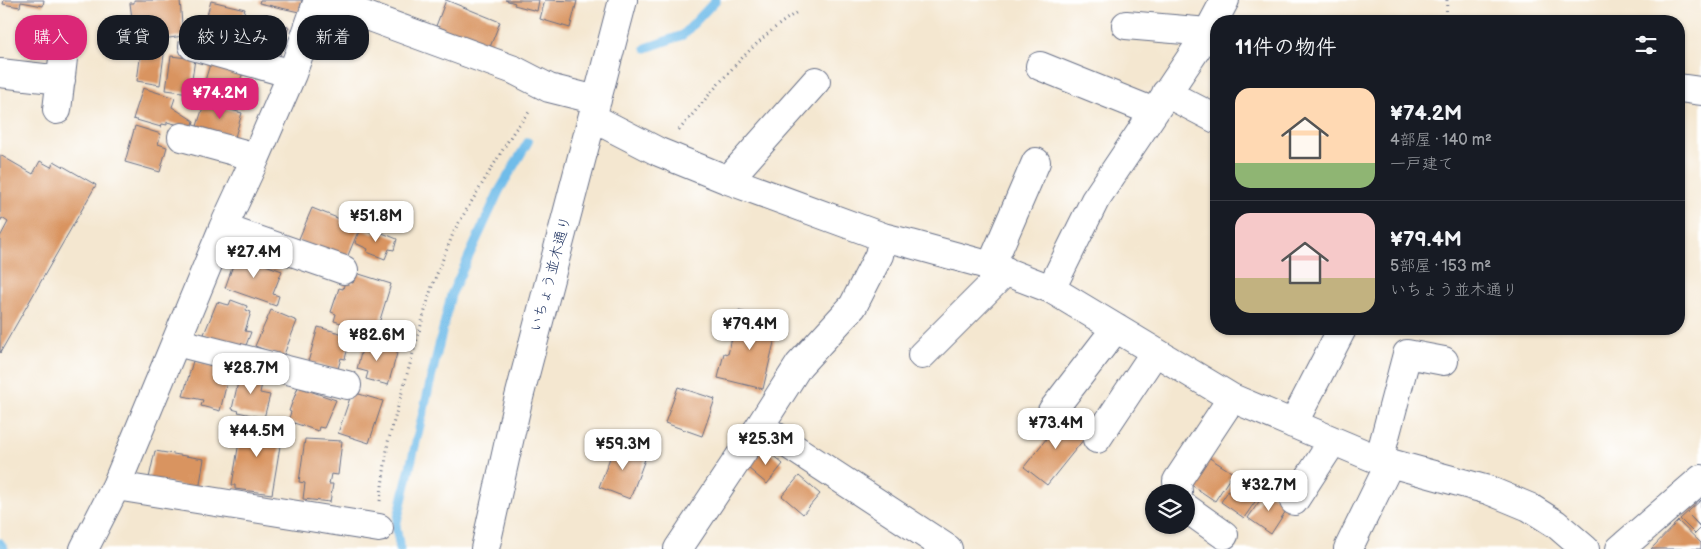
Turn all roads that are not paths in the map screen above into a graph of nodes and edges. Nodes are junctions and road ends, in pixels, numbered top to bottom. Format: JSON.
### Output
{"nodes":[{"id":1,"x":318,"y":0,"type":"edge"},
{"id":2,"x":324,"y":0,"type":"edge"},
{"id":3,"x":623,"y":0,"type":"edge"},
{"id":4,"x":1226,"y":0,"type":"edge"},
{"id":5,"x":1218,"y":15,"type":"edge"},
{"id":6,"x":1126,"y":25,"type":"dead end"},
{"id":7,"x":1210,"y":28,"type":"edge"},
{"id":8,"x":1208,"y":32,"type":"junction"},
{"id":9,"x":63,"y":60,"type":"edge"},
{"id":10,"x":242,"y":60,"type":"edge"},
{"id":11,"x":1040,"y":66,"type":"dead end"},
{"id":12,"x":0,"y":73,"type":"edge"},
{"id":13,"x":292,"y":74,"type":"junction"},
{"id":14,"x":60,"y":80,"type":"junction"},
{"id":15,"x":816,"y":81,"type":"dead end"},
{"id":16,"x":1685,"y":89,"type":"edge"},
{"id":17,"x":1701,"y":91,"type":"edge"},
{"id":18,"x":1160,"y":103,"type":"junction"},
{"id":19,"x":595,"y":109,"type":"junction"},
{"id":20,"x":57,"y":110,"type":"dead end"},
{"id":21,"x":1210,"y":117,"type":"edge"},
{"id":22,"x":182,"y":137,"type":"dead end"},
{"id":23,"x":256,"y":157,"type":"junction"},
{"id":24,"x":1036,"y":162,"type":"dead end"},
{"id":25,"x":728,"y":180,"type":"junction"},
{"id":26,"x":222,"y":228,"type":"junction"},
{"id":27,"x":883,"y":237,"type":"junction"},
{"id":28,"x":998,"y":269,"type":"junction"},
{"id":29,"x":344,"y":270,"type":"dead end"},
{"id":30,"x":1051,"y":289,"type":"junction"},
{"id":31,"x":1116,"y":328,"type":"junction"},
{"id":32,"x":1339,"y":335,"type":"edge"},
{"id":33,"x":176,"y":342,"type":"junction"},
{"id":34,"x":1155,"y":352,"type":"junction"},
{"id":35,"x":922,"y":355,"type":"dead end"},
{"id":36,"x":1444,"y":361,"type":"dead end"},
{"id":37,"x":347,"y":385,"type":"dead end"},
{"id":38,"x":1232,"y":398,"type":"junction"},
{"id":39,"x":1052,"y":411,"type":"dead end"},
{"id":40,"x":1294,"y":424,"type":"junction"},
{"id":41,"x":760,"y":426,"type":"junction"},
{"id":42,"x":1097,"y":439,"type":"dead end"},
{"id":43,"x":1333,"y":441,"type":"junction"},
{"id":44,"x":1385,"y":461,"type":"junction"},
{"id":45,"x":1701,"y":479,"type":"edge"},
{"id":46,"x":1177,"y":484,"type":"edge"},
{"id":47,"x":116,"y":486,"type":"junction"},
{"id":48,"x":1294,"y":501,"type":"dead end"},
{"id":49,"x":1195,"y":514,"type":"edge"},
{"id":50,"x":379,"y":528,"type":"road end"},
{"id":51,"x":1224,"y":535,"type":"dead end"},
{"id":52,"x":683,"y":547,"type":"edge"},
{"id":53,"x":84,"y":549,"type":"edge"},
{"id":54,"x":485,"y":549,"type":"edge"},
{"id":55,"x":948,"y":549,"type":"edge"},
{"id":56,"x":1348,"y":549,"type":"edge"},
{"id":57,"x":1585,"y":549,"type":"edge"},
{"id":58,"x":1620,"y":549,"type":"edge"}],
"edges":[{"from":1,"to":13,"type":"street"},
{"from":2,"to":19,"type":"street"},
{"from":3,"to":19,"type":"street","name":"いちょう並木通り"},
{"from":4,"to":5,"type":"street"},
{"from":6,"to":8,"type":"street"},
{"from":7,"to":8,"type":"street"},
{"from":8,"to":18,"type":"street"},
{"from":9,"to":14,"type":"street"},
{"from":10,"to":13,"type":"street"},
{"from":11,"to":18,"type":"street"},
{"from":12,"to":14,"type":"street"},
{"from":13,"to":23,"type":"street"},
{"from":14,"to":20,"type":"street"},
{"from":15,"to":25,"type":"street"},
{"from":16,"to":17,"type":"street"},
{"from":18,"to":21,"type":"street"},
{"from":18,"to":30,"type":"street"},
{"from":19,"to":25,"type":"street"},
{"from":19,"to":54,"type":"street","name":"いちょう並木通り"},
{"from":22,"to":23,"type":"street"},
{"from":23,"to":26,"type":"street"},
{"from":24,"to":28,"type":"street"},
{"from":25,"to":27,"type":"street"},
{"from":26,"to":29,"type":"street"},
{"from":26,"to":33,"type":"street"},
{"from":27,"to":28,"type":"street"},
{"from":27,"to":41,"type":"street"},
{"from":28,"to":30,"type":"street"},
{"from":28,"to":35,"type":"street"},
{"from":30,"to":31,"type":"street"},
{"from":31,"to":34,"type":"street"},
{"from":31,"to":39,"type":"street"},
{"from":32,"to":40,"type":"street"},
{"from":33,"to":37,"type":"street"},
{"from":33,"to":47,"type":"street"},
{"from":34,"to":38,"type":"street"},
{"from":34,"to":42,"type":"street"},
{"from":36,"to":44,"type":"street"},
{"from":38,"to":40,"type":"street"},
{"from":38,"to":46,"type":"street"},
{"from":40,"to":43,"type":"street"},
{"from":41,"to":52,"type":"street"},
{"from":41,"to":55,"type":"street"},
{"from":43,"to":44,"type":"street"},
{"from":43,"to":48,"type":"street"},
{"from":44,"to":56,"type":"street"},
{"from":44,"to":57,"type":"street"},
{"from":45,"to":58,"type":"street"},
{"from":47,"to":50,"type":"street"},
{"from":47,"to":53,"type":"street"},
{"from":49,"to":51,"type":"street"}]}
